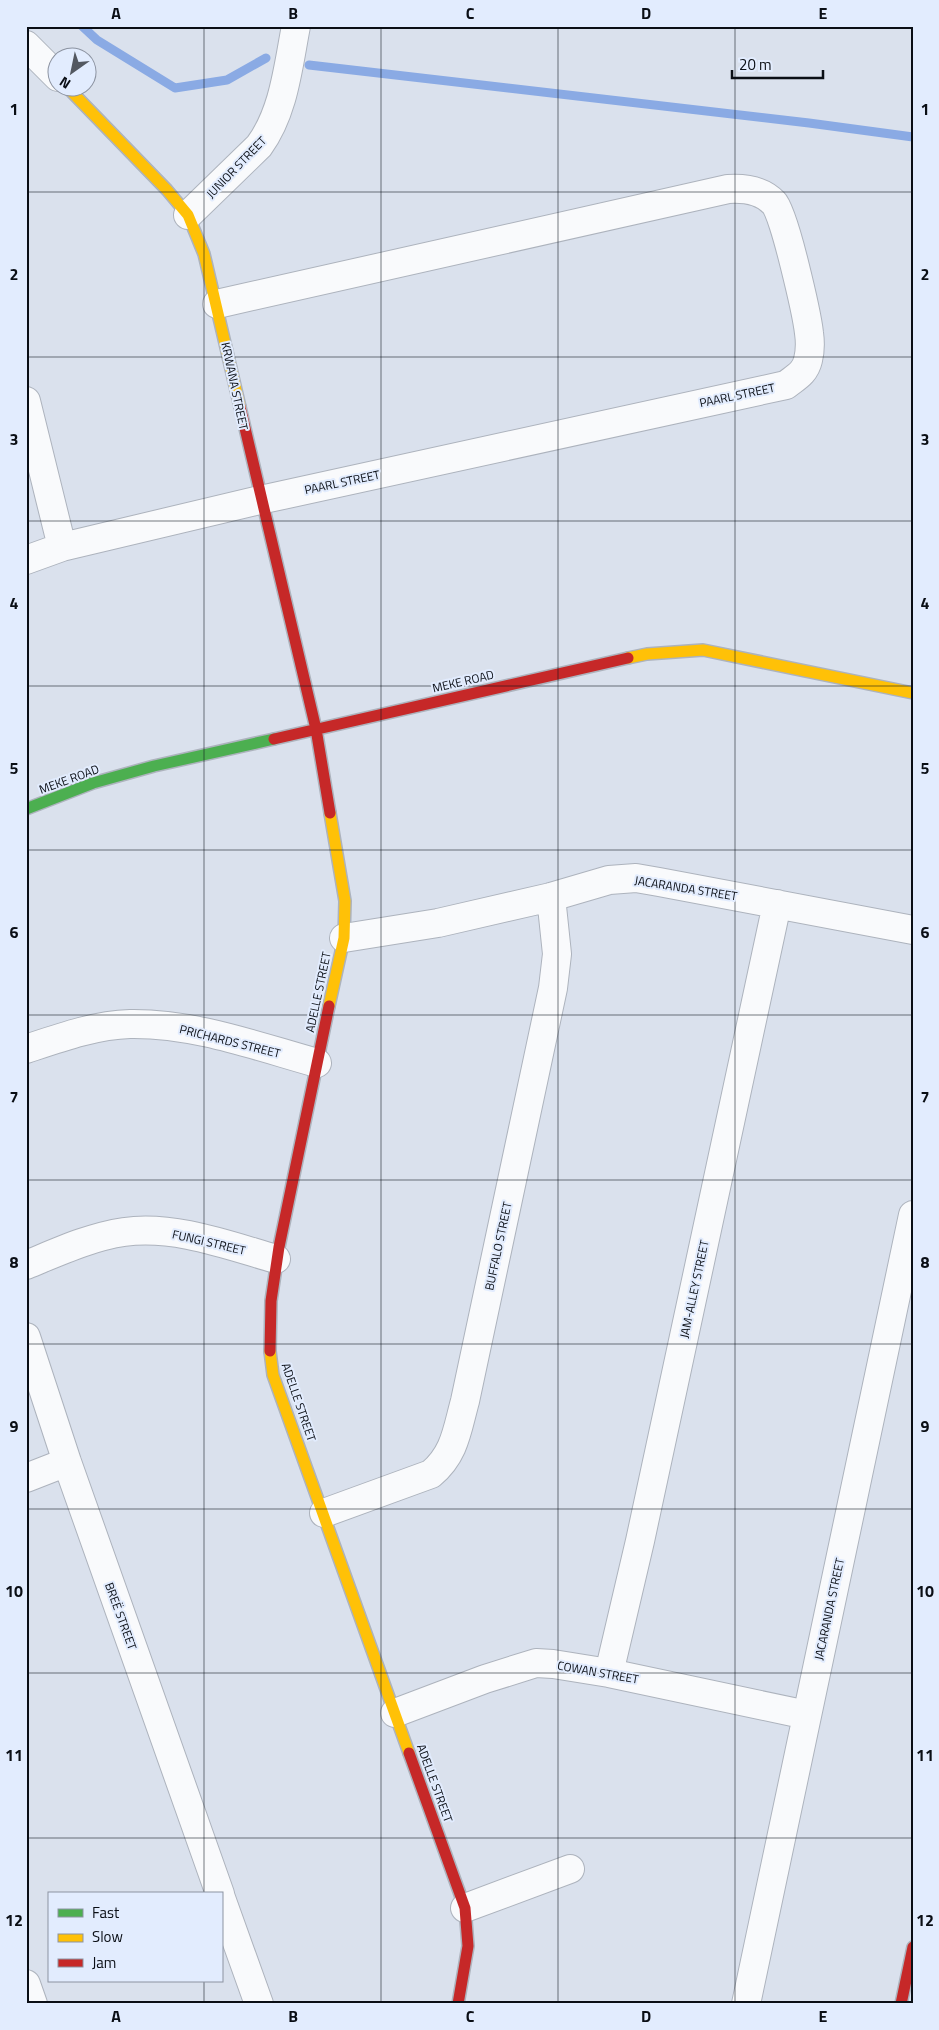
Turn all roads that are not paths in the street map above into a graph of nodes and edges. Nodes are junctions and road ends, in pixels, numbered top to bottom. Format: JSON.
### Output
{"nodes":[{"id":1,"x":296,"y":26,"type":"edge"},
{"id":2,"x":26,"y":45,"type":"edge"},
{"id":3,"x":48,"y":67,"type":"edge"},
{"id":4,"x":78,"y":98,"type":"edge"},
{"id":5,"x":188,"y":215,"type":"junction"},
{"id":6,"x":217,"y":304,"type":"junction"},
{"id":7,"x":26,"y":401,"type":"edge"},
{"id":8,"x":260,"y":500,"type":"junction"},
{"id":9,"x":62,"y":547,"type":"junction"},
{"id":10,"x":26,"y":560,"type":"edge"},
{"id":11,"x":913,"y":693,"type":"edge"},
{"id":12,"x":316,"y":730,"type":"junction"},
{"id":13,"x":26,"y":809,"type":"edge"},
{"id":14,"x":551,"y":896,"type":"junction"},
{"id":15,"x":777,"y":904,"type":"junction"},
{"id":16,"x":913,"y":930,"type":"edge"},
{"id":17,"x":344,"y":938,"type":"junction"},
{"id":18,"x":26,"y":1049,"type":"edge"},
{"id":19,"x":317,"y":1063,"type":"junction"},
{"id":20,"x":913,"y":1215,"type":"edge"},
{"id":21,"x":276,"y":1259,"type":"junction"},
{"id":22,"x":26,"y":1265,"type":"edge"},
{"id":23,"x":26,"y":1337,"type":"edge"},
{"id":24,"x":67,"y":1462,"type":"junction"},
{"id":25,"x":26,"y":1478,"type":"edge"},
{"id":26,"x":324,"y":1513,"type":"junction"},
{"id":27,"x":610,"y":1673,"type":"junction"},
{"id":28,"x":395,"y":1713,"type":"junction"},
{"id":29,"x":807,"y":1715,"type":"junction"},
{"id":30,"x":570,"y":1869,"type":"dead end"},
{"id":31,"x":219,"y":1892,"type":"edge"},
{"id":32,"x":222,"y":1901,"type":"edge"},
{"id":33,"x":466,"y":1908,"type":"junction"},
{"id":34,"x":913,"y":1947,"type":"edge"},
{"id":35,"x":26,"y":1984,"type":"edge"},
{"id":36,"x":33,"y":2004,"type":"edge"},
{"id":37,"x":259,"y":2004,"type":"edge"},
{"id":38,"x":458,"y":2004,"type":"edge"},
{"id":39,"x":746,"y":2004,"type":"edge"},
{"id":40,"x":901,"y":2004,"type":"edge"}],
"edges":[{"from":1,"to":5,"type":"street","name":"JUNIOR STREET"},
{"from":2,"to":3,"type":"street"},
{"from":4,"to":5,"type":"street","name":"KRWANA STREET"},
{"from":5,"to":6,"type":"street","name":"KRWANA STREET"},
{"from":6,"to":8,"type":"street","name":"KRWANA STREET"},
{"from":6,"to":8,"type":"street","name":"PAARL STREET"},
{"from":7,"to":9,"type":"street"},
{"from":8,"to":9,"type":"street","name":"PAARL STREET"},
{"from":8,"to":12,"type":"street","name":"KRWANA STREET"},
{"from":9,"to":10,"type":"street","name":"PAARL STREET"},
{"from":11,"to":12,"type":"street","name":"MEKE ROAD"},
{"from":12,"to":13,"type":"street","name":"MEKE ROAD"},
{"from":12,"to":17,"type":"street","name":"ADELLE STREET"},
{"from":14,"to":15,"type":"street","name":"JACARANDA STREET"},
{"from":14,"to":17,"type":"street","name":"JACARANDA STREET"},
{"from":14,"to":26,"type":"street","name":"BUFFALO STREET"},
{"from":15,"to":16,"type":"street","name":"JACARANDA STREET"},
{"from":15,"to":27,"type":"street","name":"JAM-ALLEY STREET"},
{"from":17,"to":19,"type":"street","name":"ADELLE STREET"},
{"from":18,"to":19,"type":"street","name":"PRICHARDS STREET"},
{"from":19,"to":21,"type":"street","name":"ADELLE STREET"},
{"from":20,"to":29,"type":"street","name":"JACARANDA STREET"},
{"from":21,"to":22,"type":"street","name":"FUNGI STREET"},
{"from":21,"to":26,"type":"street","name":"ADELLE STREET"},
{"from":23,"to":24,"type":"street","name":"BREË STREET"},
{"from":24,"to":25,"type":"street"},
{"from":24,"to":31,"type":"street","name":"BREË STREET"},
{"from":26,"to":28,"type":"street","name":"ADELLE STREET"},
{"from":27,"to":28,"type":"street","name":"COWAN STREET"},
{"from":27,"to":29,"type":"street","name":"COWAN STREET"},
{"from":28,"to":33,"type":"street","name":"ADELLE STREET"},
{"from":29,"to":39,"type":"street","name":"JACARANDA STREET"},
{"from":30,"to":33,"type":"street"},
{"from":32,"to":37,"type":"street"},
{"from":33,"to":38,"type":"street","name":"ADELLE STREET"},
{"from":34,"to":40,"type":"street"},
{"from":35,"to":36,"type":"street"}]}
